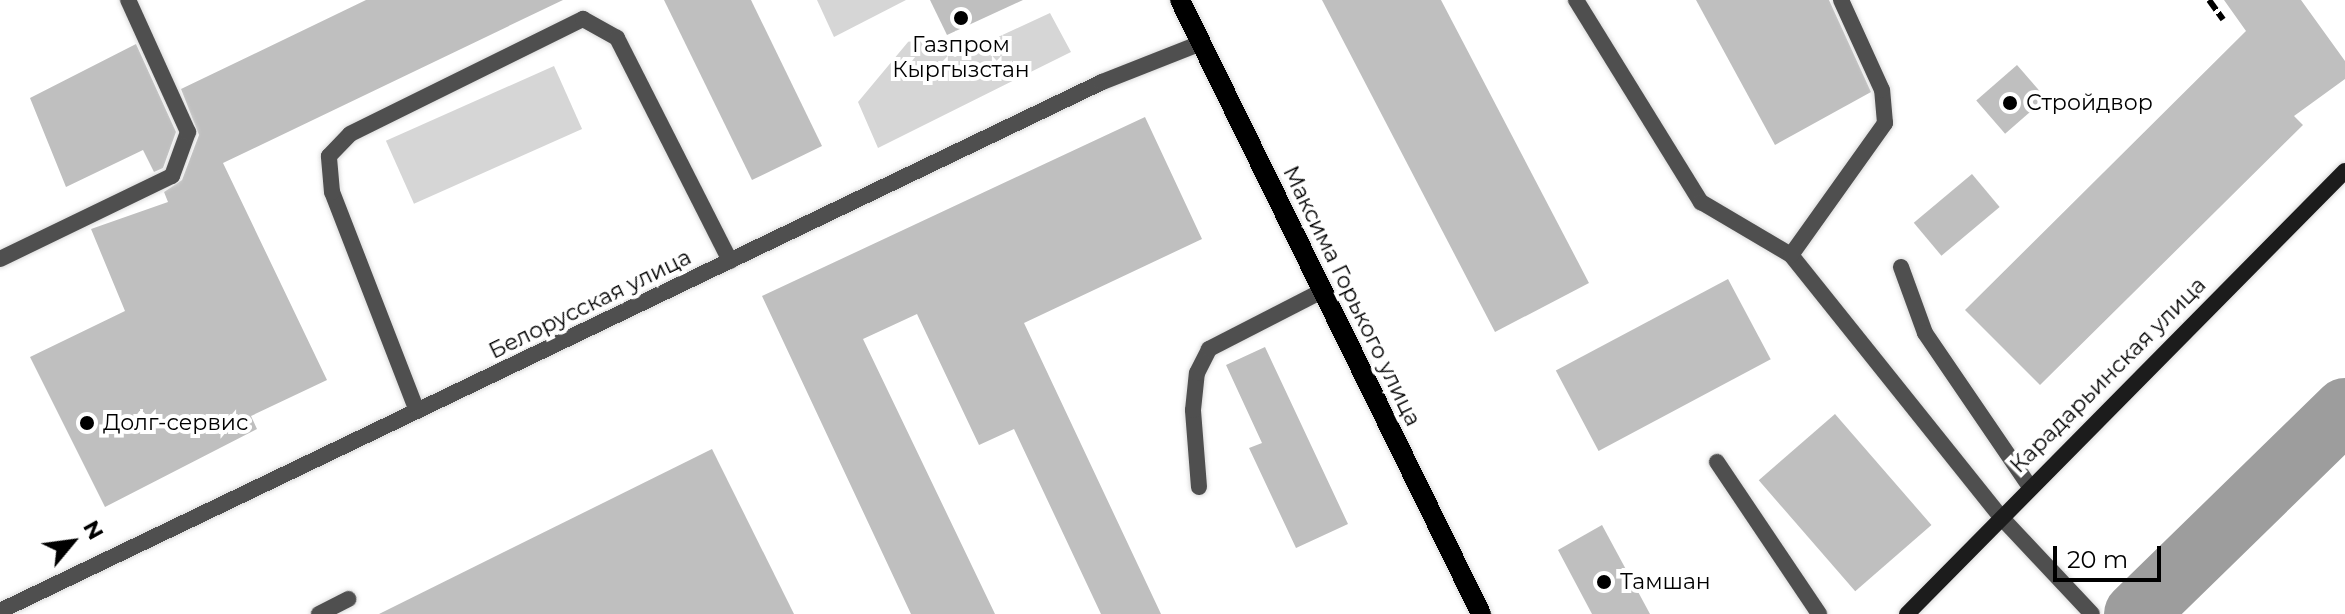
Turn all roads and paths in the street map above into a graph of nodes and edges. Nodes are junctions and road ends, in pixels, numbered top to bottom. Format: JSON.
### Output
{"nodes":[{"id":1,"x":128,"y":0,"type":"edge"},
{"id":2,"x":1180,"y":0,"type":"edge"},
{"id":3,"x":1576,"y":0,"type":"edge"},
{"id":4,"x":1841,"y":0,"type":"edge"},
{"id":5,"x":1201,"y":43,"type":"junction"},
{"id":6,"x":2345,"y":171,"type":"edge"},
{"id":7,"x":1791,"y":255,"type":"junction"},
{"id":8,"x":0,"y":259,"type":"edge"},
{"id":9,"x":730,"y":261,"type":"junction"},
{"id":10,"x":1901,"y":267,"type":"dead end"},
{"id":11,"x":1322,"y":291,"type":"junction"},
{"id":12,"x":417,"y":411,"type":"junction"},
{"id":13,"x":1717,"y":462,"type":"dead end"},
{"id":14,"x":2028,"y":484,"type":"junction"},
{"id":15,"x":1199,"y":487,"type":"dead end"},
{"id":16,"x":2000,"y":516,"type":"junction"},
{"id":17,"x":348,"y":599,"type":"dead end"},
{"id":18,"x":3,"y":608,"type":"edge"},
{"id":19,"x":319,"y":614,"type":"edge"},
{"id":20,"x":1481,"y":614,"type":"edge"},
{"id":21,"x":1819,"y":614,"type":"edge"},
{"id":22,"x":1907,"y":614,"type":"edge"},
{"id":23,"x":2092,"y":614,"type":"edge"}],
"edges":[{"from":1,"to":8,"type":"street"},
{"from":2,"to":5,"type":"main road","name":"Максима Горького улица"},
{"from":3,"to":7,"type":"street"},
{"from":4,"to":7,"type":"street"},
{"from":5,"to":9,"type":"street","name":"Белорусская улица"},
{"from":5,"to":11,"type":"main road","name":"Максима Горького улица"},
{"from":6,"to":14,"type":"street","name":"Карадарьинская улица"},
{"from":7,"to":16,"type":"street"},
{"from":9,"to":12,"type":"street","name":"Белорусская улица"},
{"from":9,"to":12,"type":"street"},
{"from":10,"to":14,"type":"street"},
{"from":11,"to":15,"type":"street"},
{"from":11,"to":20,"type":"main road","name":"Максима Горького улица"},
{"from":12,"to":18,"type":"street","name":"Белорусская улица"},
{"from":13,"to":21,"type":"street"},
{"from":14,"to":16,"type":"street","name":"Карадарьинская улица"},
{"from":16,"to":22,"type":"street","name":"Карадарьинская улица"},
{"from":16,"to":23,"type":"street"},
{"from":17,"to":19,"type":"street"}]}
